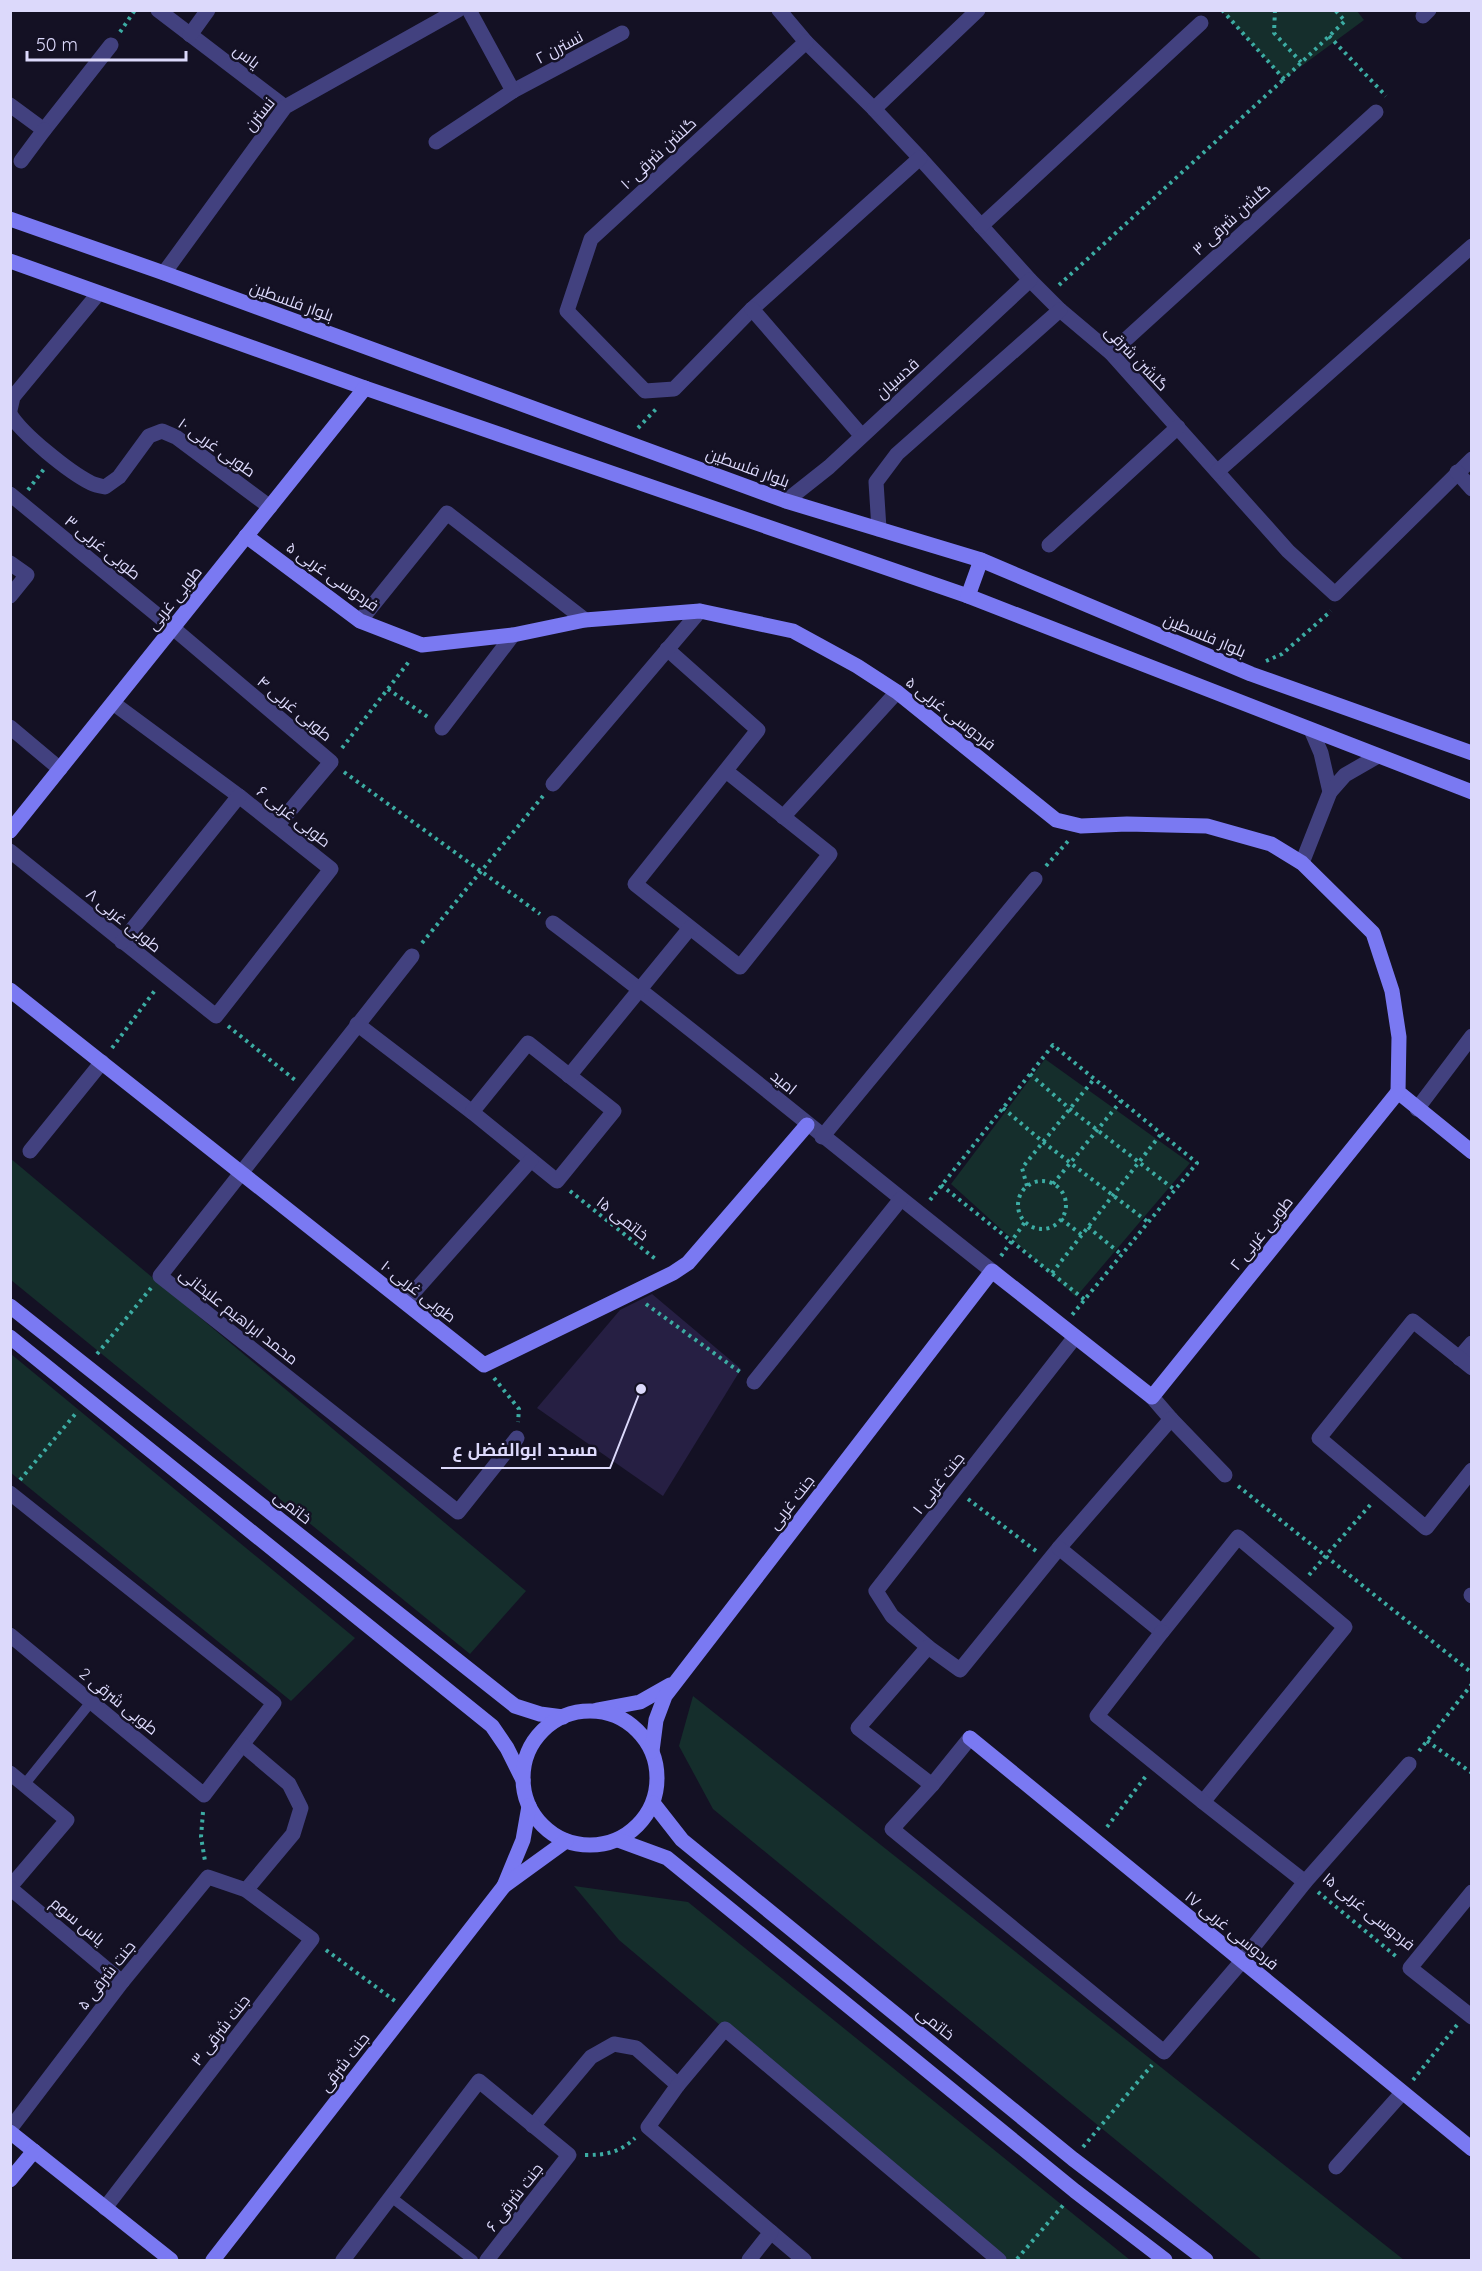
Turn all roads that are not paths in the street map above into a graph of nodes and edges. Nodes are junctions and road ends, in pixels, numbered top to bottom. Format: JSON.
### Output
{"nodes":[{"id":1,"x":158,"y":10,"type":"edge"},
{"id":2,"x":208,"y":10,"type":"edge"},
{"id":3,"x":458,"y":10,"type":"edge"},
{"id":4,"x":469,"y":10,"type":"edge"},
{"id":5,"x":779,"y":10,"type":"edge"},
{"id":6,"x":978,"y":10,"type":"edge"},
{"id":7,"x":1201,"y":23,"type":"dead end"},
{"id":8,"x":622,"y":33,"type":"dead end"},
{"id":9,"x":190,"y":35,"type":"junction"},
{"id":10,"x":806,"y":42,"type":"junction"},
{"id":11,"x":111,"y":45,"type":"road end"},
{"id":12,"x":513,"y":92,"type":"junction"},
{"id":13,"x":10,"y":105,"type":"edge"},
{"id":14,"x":285,"y":107,"type":"junction"},
{"id":15,"x":874,"y":109,"type":"junction"},
{"id":16,"x":1376,"y":112,"type":"road end"},
{"id":17,"x":44,"y":130,"type":"junction"},
{"id":18,"x":436,"y":142,"type":"dead end"},
{"id":19,"x":920,"y":158,"type":"junction"},
{"id":20,"x":21,"y":161,"type":"dead end"},
{"id":21,"x":10,"y":219,"type":"edge"},
{"id":22,"x":981,"y":226,"type":"junction"},
{"id":23,"x":1472,"y":246,"type":"edge"},
{"id":24,"x":10,"y":261,"type":"edge"},
{"id":25,"x":164,"y":273,"type":"junction"},
{"id":26,"x":1030,"y":280,"type":"junction"},
{"id":27,"x":98,"y":294,"type":"junction"},
{"id":28,"x":752,"y":309,"type":"junction"},
{"id":29,"x":1060,"y":310,"type":"junction"},
{"id":30,"x":1111,"y":353,"type":"junction"},
{"id":31,"x":365,"y":388,"type":"junction"},
{"id":32,"x":10,"y":412,"type":"edge"},
{"id":33,"x":1178,"y":427,"type":"junction"},
{"id":34,"x":861,"y":435,"type":"junction"},
{"id":35,"x":1472,"y":459,"type":"edge"},
{"id":36,"x":1218,"y":471,"type":"junction"},
{"id":37,"x":1457,"y":472,"type":"junction"},
{"id":38,"x":1472,"y":489,"type":"edge"},
{"id":39,"x":15,"y":497,"type":"edge"},
{"id":40,"x":786,"y":501,"type":"junction"},
{"id":41,"x":270,"y":507,"type":"junction"},
{"id":42,"x":879,"y":530,"type":"junction"},
{"id":43,"x":246,"y":536,"type":"junction"},
{"id":44,"x":1049,"y":545,"type":"dead end"},
{"id":45,"x":981,"y":560,"type":"junction"},
{"id":46,"x":10,"y":563,"type":"edge"},
{"id":47,"x":10,"y":596,"type":"edge"},
{"id":48,"x":968,"y":596,"type":"junction"},
{"id":49,"x":700,"y":611,"type":"junction"},
{"id":50,"x":585,"y":620,"type":"junction"},
{"id":51,"x":360,"y":621,"type":"junction"},
{"id":52,"x":173,"y":628,"type":"junction"},
{"id":53,"x":513,"y":635,"type":"junction"},
{"id":54,"x":668,"y":649,"type":"junction"},
{"id":55,"x":897,"y":692,"type":"junction"},
{"id":56,"x":113,"y":703,"type":"junction"},
{"id":57,"x":10,"y":727,"type":"edge"},
{"id":58,"x":442,"y":728,"type":"road end"},
{"id":59,"x":1312,"y":732,"type":"junction"},
{"id":60,"x":1472,"y":753,"type":"edge"},
{"id":61,"x":1378,"y":756,"type":"junction"},
{"id":62,"x":60,"y":769,"type":"junction"},
{"id":63,"x":726,"y":771,"type":"junction"},
{"id":64,"x":553,"y":784,"type":"road end"},
{"id":65,"x":1330,"y":792,"type":"junction"},
{"id":66,"x":1472,"y":792,"type":"edge"},
{"id":67,"x":239,"y":796,"type":"junction"},
{"id":68,"x":783,"y":817,"type":"junction"},
{"id":69,"x":277,"y":826,"type":"junction"},
{"id":70,"x":10,"y":831,"type":"edge"},
{"id":71,"x":10,"y":851,"type":"edge"},
{"id":72,"x":1302,"y":862,"type":"junction"},
{"id":73,"x":1035,"y":879,"type":"road end"},
{"id":74,"x":553,"y":923,"type":"road end"},
{"id":75,"x":690,"y":928,"type":"junction"},
{"id":76,"x":122,"y":942,"type":"junction"},
{"id":77,"x":412,"y":956,"type":"road end"},
{"id":78,"x":640,"y":988,"type":"junction"},
{"id":79,"x":10,"y":990,"type":"edge"},
{"id":80,"x":216,"y":1016,"type":"joint"},
{"id":81,"x":357,"y":1024,"type":"junction"},
{"id":82,"x":1472,"y":1036,"type":"edge"},
{"id":83,"x":102,"y":1062,"type":"junction"},
{"id":84,"x":569,"y":1076,"type":"junction"},
{"id":85,"x":1398,"y":1092,"type":"junction"},
{"id":86,"x":1417,"y":1109,"type":"junction"},
{"id":87,"x":472,"y":1112,"type":"junction"},
{"id":88,"x":807,"y":1125,"type":"junction"},
{"id":89,"x":822,"y":1137,"type":"junction"},
{"id":90,"x":30,"y":1151,"type":"dead end"},
{"id":91,"x":1472,"y":1152,"type":"edge"},
{"id":92,"x":531,"y":1160,"type":"junction"},
{"id":93,"x":240,"y":1172,"type":"junction"},
{"id":94,"x":901,"y":1199,"type":"junction"},
{"id":95,"x":992,"y":1271,"type":"junction"},
{"id":96,"x":405,"y":1302,"type":"junction"},
{"id":97,"x":10,"y":1306,"type":"edge"},
{"id":98,"x":10,"y":1337,"type":"edge"},
{"id":99,"x":1075,"y":1337,"type":"junction"},
{"id":100,"x":1472,"y":1343,"type":"edge"},
{"id":101,"x":1459,"y":1358,"type":"junction"},
{"id":102,"x":1472,"y":1368,"type":"edge"},
{"id":103,"x":754,"y":1382,"type":"road end"},
{"id":104,"x":1152,"y":1397,"type":"junction"},
{"id":105,"x":1171,"y":1419,"type":"junction"},
{"id":106,"x":517,"y":1438,"type":"road end"},
{"id":107,"x":1472,"y":1470,"type":"edge"},
{"id":108,"x":1225,"y":1475,"type":"road end"},
{"id":109,"x":14,"y":1488,"type":"edge"},
{"id":110,"x":1059,"y":1548,"type":"junction"},
{"id":111,"x":1162,"y":1632,"type":"junction"},
{"id":112,"x":10,"y":1635,"type":"edge"},
{"id":113,"x":928,"y":1647,"type":"junction"},
{"id":114,"x":676,"y":1682,"type":"junction"},
{"id":115,"x":91,"y":1702,"type":"junction"},
{"id":116,"x":589,"y":1711,"type":"junction"},
{"id":117,"x":563,"y":1717,"type":"junction"},
{"id":118,"x":969,"y":1738,"type":"joint"},
{"id":119,"x":243,"y":1745,"type":"junction"},
{"id":120,"x":652,"y":1751,"type":"junction"},
{"id":121,"x":1409,"y":1764,"type":"road end"},
{"id":122,"x":10,"y":1773,"type":"edge"},
{"id":123,"x":523,"y":1780,"type":"junction"},
{"id":124,"x":24,"y":1785,"type":"junction"},
{"id":125,"x":932,"y":1785,"type":"junction"},
{"id":126,"x":1203,"y":1802,"type":"junction"},
{"id":127,"x":653,"y":1803,"type":"junction"},
{"id":128,"x":529,"y":1806,"type":"junction"},
{"id":129,"x":618,"y":1840,"type":"junction"},
{"id":130,"x":566,"y":1841,"type":"junction"},
{"id":131,"x":1305,"y":1882,"type":"junction"},
{"id":132,"x":504,"y":1886,"type":"junction"},
{"id":133,"x":10,"y":1887,"type":"edge"},
{"id":134,"x":246,"y":1890,"type":"junction"},
{"id":135,"x":1472,"y":1892,"type":"edge"},
{"id":136,"x":1242,"y":1961,"type":"junction"},
{"id":137,"x":122,"y":1982,"type":"junction"},
{"id":138,"x":1469,"y":2015,"type":"edge"},
{"id":139,"x":678,"y":2085,"type":"junction"},
{"id":140,"x":1402,"y":2093,"type":"junction"},
{"id":141,"x":533,"y":2126,"type":"junction"},
{"id":142,"x":10,"y":2131,"type":"edge"},
{"id":143,"x":1472,"y":2149,"type":"edge"},
{"id":144,"x":34,"y":2151,"type":"junction"},
{"id":145,"x":1336,"y":2167,"type":"dead end"},
{"id":146,"x":10,"y":2180,"type":"edge"},
{"id":147,"x":391,"y":2197,"type":"junction"},
{"id":148,"x":105,"y":2208,"type":"junction"},
{"id":149,"x":771,"y":2232,"type":"junction"},
{"id":150,"x":171,"y":2260,"type":"edge"},
{"id":151,"x":213,"y":2260,"type":"edge"},
{"id":152,"x":343,"y":2260,"type":"edge"},
{"id":153,"x":473,"y":2260,"type":"edge"},
{"id":154,"x":487,"y":2260,"type":"edge"},
{"id":155,"x":749,"y":2260,"type":"edge"},
{"id":156,"x":804,"y":2260,"type":"edge"},
{"id":157,"x":999,"y":2260,"type":"edge"},
{"id":158,"x":1165,"y":2260,"type":"edge"},
{"id":159,"x":1206,"y":2260,"type":"edge"}],
"edges":[{"from":1,"to":9,"type":"street","name":"یاس"},
{"from":2,"to":9,"type":"street"},
{"from":3,"to":14,"type":"street","name":"نسترن"},
{"from":4,"to":12,"type":"street"},
{"from":5,"to":10,"type":"street","name":"گلشن شرقی"},
{"from":6,"to":15,"type":"street"},
{"from":7,"to":22,"type":"street"},
{"from":8,"to":12,"type":"street","name":"نسترن ۲"},
{"from":9,"to":14,"type":"street","name":"یاس"},
{"from":10,"to":15,"type":"street","name":"گلشن شرقی"},
{"from":10,"to":28,"type":"street","name":"گلشن شرقی ۱۰"},
{"from":11,"to":17,"type":"street"},
{"from":12,"to":18,"type":"street","name":"نسترن ۲"},
{"from":13,"to":17,"type":"street"},
{"from":14,"to":25,"type":"street","name":"نسترن"},
{"from":15,"to":19,"type":"street","name":"گلشن شرقی"},
{"from":16,"to":30,"type":"street","name":"گلشن شرقی ۳"},
{"from":17,"to":20,"type":"street"},
{"from":19,"to":22,"type":"street","name":"گلشن شرقی"},
{"from":19,"to":28,"type":"street"},
{"from":21,"to":25,"type":"main road","name":"بلوار فلسطین"},
{"from":22,"to":26,"type":"street","name":"گلشن شرقی"},
{"from":23,"to":36,"type":"street"},
{"from":24,"to":27,"type":"main road"},
{"from":25,"to":40,"type":"main road","name":"بلوار فلسطین"},
{"from":26,"to":29,"type":"street","name":"گلشن شرقی"},
{"from":26,"to":34,"type":"street","name":"قدسیان"},
{"from":27,"to":31,"type":"main road"},
{"from":27,"to":32,"type":"street","name":"طوبی غربی ۱۰"},
{"from":28,"to":34,"type":"street"},
{"from":29,"to":30,"type":"street","name":"گلشن شرقی"},
{"from":29,"to":42,"type":"street"},
{"from":30,"to":33,"type":"street","name":"گلشن شرقی"},
{"from":31,"to":41,"type":"main road","name":"طوبی غربی"},
{"from":31,"to":48,"type":"main road"},
{"from":32,"to":41,"type":"street","name":"طوبی غربی ۱۰"},
{"from":33,"to":36,"type":"street","name":"گلشن شرقی"},
{"from":33,"to":44,"type":"street"},
{"from":34,"to":40,"type":"street","name":"قدسیان"},
{"from":35,"to":37,"type":"street"},
{"from":36,"to":37,"type":"street","name":"گلشن شرقی"},
{"from":37,"to":38,"type":"street"},
{"from":39,"to":52,"type":"street","name":"طوبی غربی ۳"},
{"from":40,"to":42,"type":"main road","name":"بلوار فلسطین"},
{"from":41,"to":43,"type":"main road","name":"طوبی غربی"},
{"from":42,"to":45,"type":"main road","name":"بلوار فلسطین"},
{"from":43,"to":51,"type":"main road","name":"فردوسی غربی ۵"},
{"from":43,"to":52,"type":"main road","name":"طوبی غربی"},
{"from":45,"to":48,"type":"main road"},
{"from":45,"to":60,"type":"main road","name":"بلوار فلسطین"},
{"from":46,"to":47,"type":"street"},
{"from":48,"to":59,"type":"main road"},
{"from":49,"to":50,"type":"main road","name":"فردوسی غربی ۵"},
{"from":49,"to":54,"type":"street"},
{"from":49,"to":55,"type":"main road","name":"فردوسی غربی ۵"},
{"from":50,"to":51,"type":"street"},
{"from":50,"to":53,"type":"main road","name":"فردوسی غربی ۵"},
{"from":51,"to":53,"type":"main road","name":"فردوسی غربی ۵"},
{"from":52,"to":56,"type":"main road","name":"طوبی غربی"},
{"from":52,"to":69,"type":"street","name":"طوبی غربی ۴"},
{"from":53,"to":58,"type":"street"},
{"from":54,"to":63,"type":"street"},
{"from":54,"to":64,"type":"street"},
{"from":55,"to":68,"type":"street"},
{"from":55,"to":72,"type":"main road","name":"فردوسی غربی ۵"},
{"from":56,"to":62,"type":"main road","name":"طوبی غربی"},
{"from":56,"to":67,"type":"street","name":"طوبی غربی ۶"},
{"from":57,"to":62,"type":"street"},
{"from":59,"to":61,"type":"main road"},
{"from":59,"to":65,"type":"street"},
{"from":61,"to":65,"type":"street"},
{"from":61,"to":66,"type":"main road"},
{"from":62,"to":70,"type":"main road","name":"طوبی غربی"},
{"from":63,"to":68,"type":"street"},
{"from":63,"to":75,"type":"street"},
{"from":65,"to":72,"type":"street"},
{"from":67,"to":69,"type":"street","name":"طوبی غربی ۶"},
{"from":67,"to":76,"type":"street"},
{"from":68,"to":75,"type":"street"},
{"from":69,"to":80,"type":"street","name":"طوبی غربی ۶"},
{"from":71,"to":76,"type":"street","name":"طوبی غربی ۸"},
{"from":72,"to":85,"type":"main road","name":"فردوسی غربی ۵"},
{"from":73,"to":89,"type":"street"},
{"from":74,"to":78,"type":"street","name":"امید"},
{"from":75,"to":78,"type":"street"},
{"from":76,"to":80,"type":"street","name":"طوبی غربی ۸"},
{"from":77,"to":81,"type":"street","name":"محمد ابراهیم علیخانی"},
{"from":78,"to":84,"type":"street"},
{"from":78,"to":88,"type":"street","name":"امید"},
{"from":79,"to":83,"type":"main road","name":"طوبی غربی ۱۰"},
{"from":81,"to":87,"type":"street"},
{"from":81,"to":93,"type":"street","name":"محمد ابراهیم علیخانی"},
{"from":82,"to":86,"type":"street"},
{"from":83,"to":90,"type":"street"},
{"from":83,"to":93,"type":"main road","name":"طوبی غربی ۱۰"},
{"from":84,"to":87,"type":"street"},
{"from":84,"to":92,"type":"street"},
{"from":85,"to":86,"type":"main road"},
{"from":85,"to":104,"type":"main road","name":"طوبی غربی ۲"},
{"from":86,"to":91,"type":"main road"},
{"from":87,"to":92,"type":"street"},
{"from":88,"to":89,"type":"street","name":"امید"},
{"from":88,"to":96,"type":"main road","name":"طوبی غربی ۱۰"},
{"from":89,"to":94,"type":"street","name":"امید"},
{"from":92,"to":96,"type":"street"},
{"from":93,"to":96,"type":"main road","name":"طوبی غربی ۱۰"},
{"from":93,"to":106,"type":"street","name":"محمد ابراهیم علیخانی"},
{"from":94,"to":95,"type":"street","name":"امید"},
{"from":94,"to":103,"type":"street"},
{"from":95,"to":99,"type":"main road"},
{"from":95,"to":114,"type":"main road","name":"جنت غربی"},
{"from":97,"to":117,"type":"main road","name":"خاتمی"},
{"from":98,"to":123,"type":"main road"},
{"from":99,"to":104,"type":"main road"},
{"from":99,"to":113,"type":"street","name":"جنت غربی ۱"},
{"from":100,"to":101,"type":"street"},
{"from":101,"to":102,"type":"street"},
{"from":101,"to":107,"type":"street"},
{"from":104,"to":105,"type":"street"},
{"from":105,"to":108,"type":"street"},
{"from":105,"to":110,"type":"street"},
{"from":109,"to":119,"type":"street"},
{"from":110,"to":111,"type":"street"},
{"from":110,"to":113,"type":"street"},
{"from":111,"to":126,"type":"street"},
{"from":111,"to":126,"type":"street"},
{"from":112,"to":115,"type":"street","name":"طوبی شرقی 2"},
{"from":113,"to":125,"type":"street"},
{"from":114,"to":116,"type":"main road","name":"جنت غربی"},
{"from":114,"to":120,"type":"main road"},
{"from":115,"to":119,"type":"street","name":"طوبی شرقی 2"},
{"from":115,"to":124,"type":"lane"},
{"from":116,"to":117,"type":"main road"},
{"from":116,"to":120,"type":"main road"},
{"from":117,"to":123,"type":"main road"},
{"from":118,"to":125,"type":"street"},
{"from":118,"to":136,"type":"main road","name":"فردوسی غربی ۱۷"},
{"from":119,"to":134,"type":"street"},
{"from":120,"to":127,"type":"main road"},
{"from":121,"to":131,"type":"street"},
{"from":122,"to":124,"type":"street"},
{"from":123,"to":128,"type":"main road"},
{"from":124,"to":133,"type":"street"},
{"from":125,"to":136,"type":"street"},
{"from":126,"to":131,"type":"street"},
{"from":127,"to":129,"type":"main road"},
{"from":127,"to":159,"type":"main road","name":"خاتمی"},
{"from":128,"to":130,"type":"main road"},
{"from":128,"to":132,"type":"main road"},
{"from":129,"to":130,"type":"main road"},
{"from":129,"to":158,"type":"main road"},
{"from":130,"to":132,"type":"main road"},
{"from":131,"to":136,"type":"street"},
{"from":132,"to":151,"type":"main road","name":"جنت شرقی"},
{"from":133,"to":137,"type":"street","name":"یاس سوم"},
{"from":134,"to":137,"type":"street","name":"جنت شرقی ۵"},
{"from":134,"to":148,"type":"street","name":"جنت شرقی ۳"},
{"from":135,"to":138,"type":"street","name":"فردوسی غربی ۱۵"},
{"from":136,"to":140,"type":"main road","name":"فردوسی غربی ۱۷"},
{"from":137,"to":142,"type":"street","name":"جنت شرقی ۵"},
{"from":139,"to":141,"type":"street"},
{"from":139,"to":149,"type":"street"},
{"from":139,"to":157,"type":"street"},
{"from":140,"to":143,"type":"main road","name":"فردوسی غربی ۱۷"},
{"from":140,"to":145,"type":"street"},
{"from":141,"to":147,"type":"street"},
{"from":141,"to":154,"type":"street","name":"جنت شرقی ۶"},
{"from":142,"to":144,"type":"main road"},
{"from":144,"to":146,"type":"main road"},
{"from":144,"to":148,"type":"main road"},
{"from":147,"to":152,"type":"street"},
{"from":147,"to":153,"type":"lane"},
{"from":148,"to":150,"type":"main road"},
{"from":149,"to":155,"type":"street"},
{"from":149,"to":156,"type":"street"}]}
